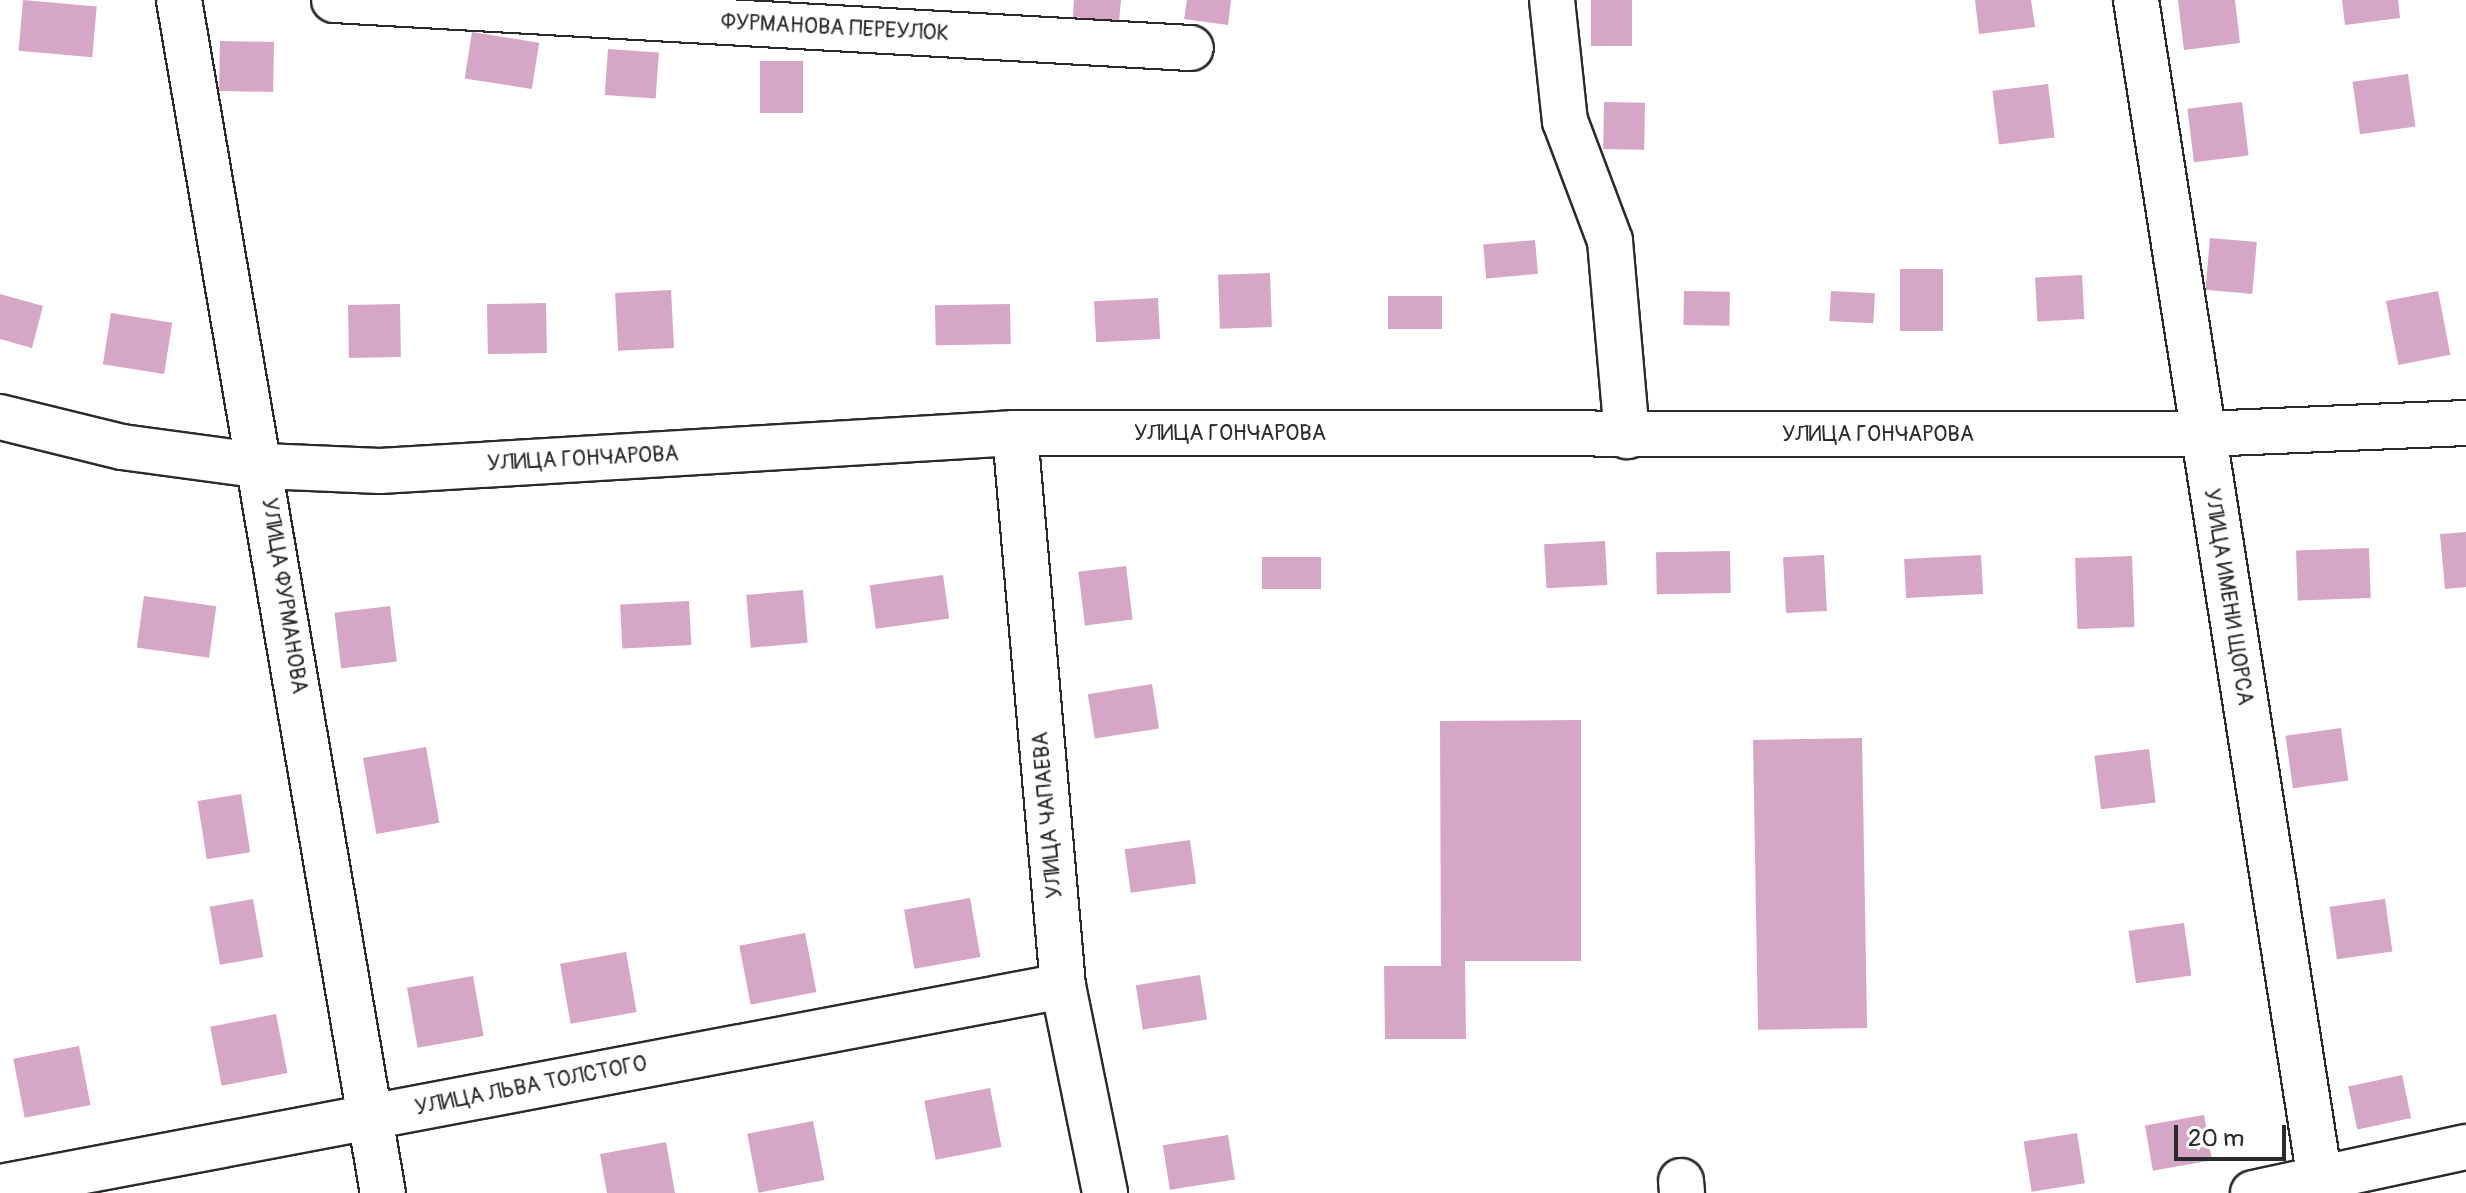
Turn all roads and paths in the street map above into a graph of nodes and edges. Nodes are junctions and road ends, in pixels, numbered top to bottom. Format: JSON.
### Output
{"nodes":[{"id":1,"x":179,"y":0,"type":"edge"},
{"id":2,"x":334,"y":0,"type":"edge"},
{"id":3,"x":1552,"y":0,"type":"edge"},
{"id":4,"x":2136,"y":0,"type":"edge"},
{"id":5,"x":1191,"y":48,"type":"dead end"},
{"id":6,"x":0,"y":417,"type":"edge"},
{"id":7,"x":2466,"y":423,"type":"edge"},
{"id":8,"x":1015,"y":433,"type":"junction"},
{"id":9,"x":2203,"y":434,"type":"junction"},
{"id":10,"x":1627,"y":436,"type":"junction"},
{"id":11,"x":263,"y":466,"type":"junction"},
{"id":12,"x":1063,"y":986,"type":"junction"},
{"id":13,"x":369,"y":1117,"type":"junction"},
{"id":14,"x":2466,"y":1147,"type":"edge"},
{"id":15,"x":0,"y":1187,"type":"edge"},
{"id":16,"x":2320,"y":1187,"type":"edge"},
{"id":17,"x":383,"y":1193,"type":"edge"},
{"id":18,"x":1105,"y":1193,"type":"edge"},
{"id":19,"x":2253,"y":1193,"type":"edge"}],
"edges":[{"from":1,"to":11,"type":"street","name":"УЛИЦА ФУРМАНОВА"},
{"from":2,"to":5,"type":"street","name":"ФУРМАНОВА ПЕРЕУЛОК"},
{"from":3,"to":10,"type":"street"},
{"from":4,"to":9,"type":"street","name":"УЛИЦА ИМЕНИ ЩОРСА"},
{"from":6,"to":11,"type":"street","name":"УЛИЦА ГОНЧАРОВА"},
{"from":7,"to":9,"type":"street","name":"УЛИЦА ГОНЧАРОВА"},
{"from":8,"to":10,"type":"street","name":"УЛИЦА ГОНЧАРОВА"},
{"from":8,"to":11,"type":"street","name":"УЛИЦА ГОНЧАРОВА"},
{"from":8,"to":12,"type":"street","name":"УЛИЦА ЧАПАЕВА"},
{"from":9,"to":10,"type":"street","name":"УЛИЦА ГОНЧАРОВА"},
{"from":9,"to":16,"type":"street","name":"УЛИЦА ИМЕНИ ЩОРСА"},
{"from":11,"to":13,"type":"street","name":"УЛИЦА ФУРМАНОВА"},
{"from":12,"to":13,"type":"street","name":"УЛИЦА ЛЬВА ТОЛСТОГО"},
{"from":12,"to":18,"type":"street","name":"УЛИЦА ЧАПАЕВА"},
{"from":13,"to":15,"type":"street","name":"УЛИЦА ЛЬВА ТОЛСТОГО"},
{"from":13,"to":17,"type":"street","name":"УЛИЦА ФУРМАНОВА"},
{"from":14,"to":16,"type":"street"},
{"from":16,"to":19,"type":"street"}]}
